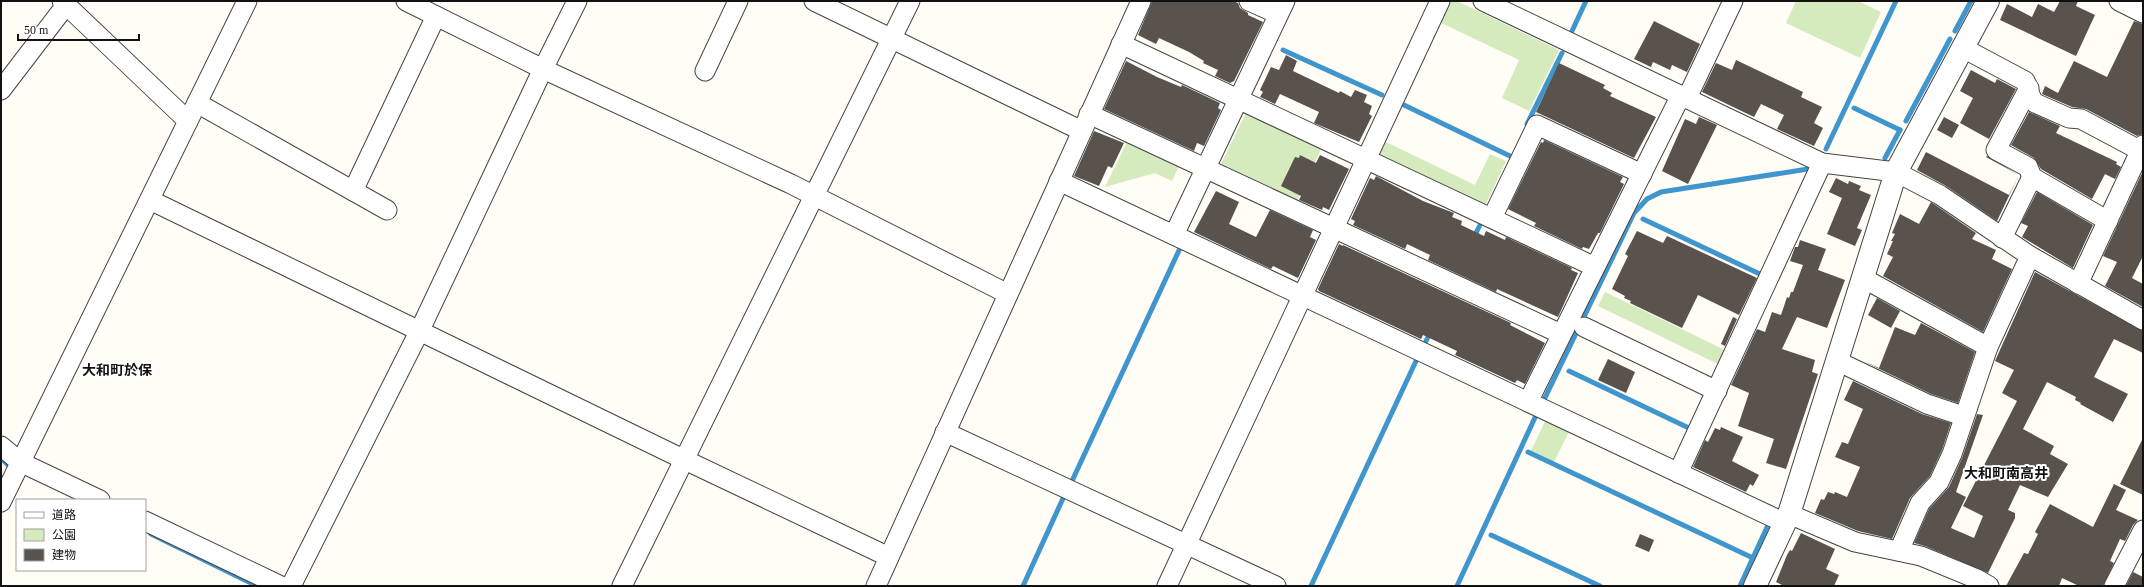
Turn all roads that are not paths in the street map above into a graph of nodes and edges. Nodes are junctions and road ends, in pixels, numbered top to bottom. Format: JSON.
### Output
{"nodes":[{"id":1,"x":247,"y":1,"type":"edge"},
{"id":2,"x":406,"y":1,"type":"edge"},
{"id":3,"x":577,"y":1,"type":"edge"},
{"id":4,"x":738,"y":1,"type":"edge"},
{"id":5,"x":814,"y":1,"type":"edge"},
{"id":6,"x":910,"y":1,"type":"edge"},
{"id":7,"x":1141,"y":1,"type":"edge"},
{"id":8,"x":1249,"y":1,"type":"edge"},
{"id":9,"x":1440,"y":1,"type":"edge"},
{"id":10,"x":1483,"y":1,"type":"edge"},
{"id":11,"x":1733,"y":1,"type":"edge"},
{"id":12,"x":1988,"y":1,"type":"edge"},
{"id":13,"x":2119,"y":1,"type":"edge"},
{"id":14,"x":64,"y":3,"type":"edge"},
{"id":15,"x":1281,"y":8,"type":"edge"},
{"id":16,"x":2143,"y":13,"type":"edge"},
{"id":17,"x":436,"y":16,"type":"junction"},
{"id":18,"x":891,"y":39,"type":"junction"},
{"id":19,"x":1121,"y":44,"type":"junction"},
{"id":20,"x":1963,"y":48,"type":"junction"},
{"id":21,"x":543,"y":69,"type":"junction"},
{"id":22,"x":705,"y":71,"type":"dead end"},
{"id":23,"x":2029,"y":88,"type":"junction"},
{"id":24,"x":1,"y":90,"type":"edge"},
{"id":25,"x":1684,"y":96,"type":"junction"},
{"id":26,"x":1238,"y":99,"type":"junction"},
{"id":27,"x":197,"y":103,"type":"junction"},
{"id":28,"x":1089,"y":114,"type":"junction"},
{"id":29,"x":188,"y":121,"type":"junction"},
{"id":30,"x":1082,"y":131,"type":"junction"},
{"id":31,"x":2142,"y":149,"type":"edge"},
{"id":32,"x":1366,"y":159,"type":"junction"},
{"id":33,"x":1822,"y":163,"type":"junction"},
{"id":34,"x":1206,"y":168,"type":"junction"},
{"id":35,"x":1896,"y":172,"type":"junction"},
{"id":36,"x":1642,"y":174,"type":"junction"},
{"id":37,"x":2032,"y":177,"type":"junction"},
{"id":38,"x":1059,"y":181,"type":"junction"},
{"id":39,"x":353,"y":191,"type":"junction"},
{"id":40,"x":814,"y":196,"type":"junction"},
{"id":41,"x":150,"y":200,"type":"junction"},
{"id":42,"x":387,"y":210,"type":"dead end"},
{"id":43,"x":1492,"y":218,"type":"junction"},
{"id":44,"x":2108,"y":221,"type":"junction"},
{"id":45,"x":1333,"y":228,"type":"junction"},
{"id":46,"x":1174,"y":235,"type":"junction"},
{"id":47,"x":2002,"y":238,"type":"junction"},
{"id":48,"x":2030,"y":256,"type":"junction"},
{"id":49,"x":1595,"y":267,"type":"junction"},
{"id":50,"x":1863,"y":278,"type":"junction"},
{"id":51,"x":2078,"y":284,"type":"junction"},
{"id":52,"x":1008,"y":294,"type":"junction"},
{"id":53,"x":1302,"y":295,"type":"junction"},
{"id":54,"x":2143,"y":320,"type":"edge"},
{"id":55,"x":1584,"y":327,"type":"dead end"},
{"id":56,"x":419,"y":332,"type":"junction"},
{"id":57,"x":1561,"y":334,"type":"junction"},
{"id":58,"x":1988,"y":347,"type":"junction"},
{"id":59,"x":1837,"y":362,"type":"junction"},
{"id":60,"x":1717,"y":391,"type":"junction"},
{"id":61,"x":1536,"y":405,"type":"junction"},
{"id":62,"x":1963,"y":416,"type":"junction"},
{"id":63,"x":946,"y":432,"type":"junction"},
{"id":64,"x":1,"y":446,"type":"edge"},
{"id":65,"x":685,"y":460,"type":"junction"},
{"id":66,"x":11,"y":469,"type":"edge"},
{"id":67,"x":1678,"y":473,"type":"junction"},
{"id":68,"x":97,"y":499,"type":"edge"},
{"id":69,"x":1,"y":502,"type":"edge"},
{"id":70,"x":1787,"y":518,"type":"junction"},
{"id":71,"x":146,"y":521,"type":"edge"},
{"id":72,"x":2143,"y":530,"type":"edge"},
{"id":73,"x":1186,"y":544,"type":"junction"},
{"id":74,"x":1899,"y":551,"type":"junction"},
{"id":75,"x":889,"y":557,"type":"junction"},
{"id":76,"x":1980,"y":584,"type":"edge"},
{"id":77,"x":281,"y":586,"type":"edge"},
{"id":78,"x":291,"y":586,"type":"edge"},
{"id":79,"x":622,"y":586,"type":"edge"},
{"id":80,"x":876,"y":586,"type":"edge"},
{"id":81,"x":1167,"y":586,"type":"edge"},
{"id":82,"x":1276,"y":586,"type":"edge"},
{"id":83,"x":1755,"y":586,"type":"edge"},
{"id":84,"x":2114,"y":586,"type":"edge"}],
"edges":[{"from":1,"to":27,"type":"street"},
{"from":2,"to":17,"type":"street"},
{"from":3,"to":21,"type":"street"},
{"from":4,"to":22,"type":"street"},
{"from":5,"to":18,"type":"street"},
{"from":6,"to":18,"type":"street"},
{"from":7,"to":19,"type":"street"},
{"from":8,"to":15,"type":"street"},
{"from":9,"to":32,"type":"street"},
{"from":10,"to":25,"type":"street"},
{"from":11,"to":25,"type":"street"},
{"from":12,"to":20,"type":"street"},
{"from":13,"to":16,"type":"street"},
{"from":14,"to":24,"type":"street"},
{"from":14,"to":29,"type":"street"},
{"from":15,"to":26,"type":"street"},
{"from":17,"to":21,"type":"street"},
{"from":17,"to":39,"type":"street"},
{"from":18,"to":30,"type":"street"},
{"from":18,"to":40,"type":"street"},
{"from":19,"to":26,"type":"street"},
{"from":19,"to":28,"type":"street"},
{"from":20,"to":23,"type":"street"},
{"from":20,"to":35,"type":"street"},
{"from":21,"to":40,"type":"street"},
{"from":21,"to":56,"type":"street"},
{"from":23,"to":31,"type":"street"},
{"from":23,"to":37,"type":"street"},
{"from":25,"to":33,"type":"street"},
{"from":25,"to":36,"type":"street"},
{"from":26,"to":32,"type":"street"},
{"from":26,"to":34,"type":"street"},
{"from":27,"to":29,"type":"street"},
{"from":27,"to":39,"type":"street"},
{"from":28,"to":30,"type":"street"},
{"from":28,"to":34,"type":"street"},
{"from":29,"to":41,"type":"street"},
{"from":30,"to":38,"type":"street"},
{"from":31,"to":44,"type":"street"},
{"from":32,"to":43,"type":"street"},
{"from":32,"to":45,"type":"street"},
{"from":33,"to":35,"type":"street"},
{"from":33,"to":60,"type":"street"},
{"from":34,"to":45,"type":"street"},
{"from":34,"to":46,"type":"street"},
{"from":35,"to":47,"type":"street"},
{"from":35,"to":50,"type":"street"},
{"from":36,"to":43,"type":"street"},
{"from":36,"to":49,"type":"street"},
{"from":37,"to":44,"type":"street"},
{"from":37,"to":47,"type":"street"},
{"from":38,"to":46,"type":"street"},
{"from":38,"to":52,"type":"street"},
{"from":39,"to":42,"type":"street"},
{"from":40,"to":52,"type":"street"},
{"from":40,"to":65,"type":"street"},
{"from":41,"to":56,"type":"street"},
{"from":41,"to":66,"type":"street"},
{"from":43,"to":49,"type":"street"},
{"from":44,"to":51,"type":"street"},
{"from":45,"to":53,"type":"street"},
{"from":45,"to":57,"type":"street"},
{"from":46,"to":53,"type":"street"},
{"from":47,"to":48,"type":"street"},
{"from":48,"to":51,"type":"street"},
{"from":48,"to":58,"type":"street"},
{"from":49,"to":57,"type":"street"},
{"from":50,"to":58,"type":"street"},
{"from":50,"to":59,"type":"street"},
{"from":51,"to":54,"type":"street"},
{"from":52,"to":63,"type":"street"},
{"from":53,"to":61,"type":"street"},
{"from":53,"to":73,"type":"street"},
{"from":55,"to":60,"type":"street"},
{"from":56,"to":65,"type":"street"},
{"from":56,"to":78,"type":"street"},
{"from":57,"to":61,"type":"street"},
{"from":58,"to":62,"type":"street"},
{"from":59,"to":62,"type":"street"},
{"from":59,"to":70,"type":"street"},
{"from":60,"to":67,"type":"street"},
{"from":61,"to":67,"type":"street"},
{"from":62,"to":74,"type":"street"},
{"from":63,"to":73,"type":"street"},
{"from":63,"to":75,"type":"street"},
{"from":64,"to":66,"type":"street"},
{"from":65,"to":75,"type":"street"},
{"from":65,"to":79,"type":"street"},
{"from":66,"to":68,"type":"street"},
{"from":66,"to":69,"type":"street"},
{"from":67,"to":70,"type":"street"},
{"from":70,"to":74,"type":"street"},
{"from":70,"to":83,"type":"street"},
{"from":71,"to":77,"type":"street"},
{"from":72,"to":84,"type":"street"},
{"from":73,"to":81,"type":"street"},
{"from":73,"to":82,"type":"street"},
{"from":74,"to":76,"type":"street"},
{"from":75,"to":80,"type":"street"}]}
